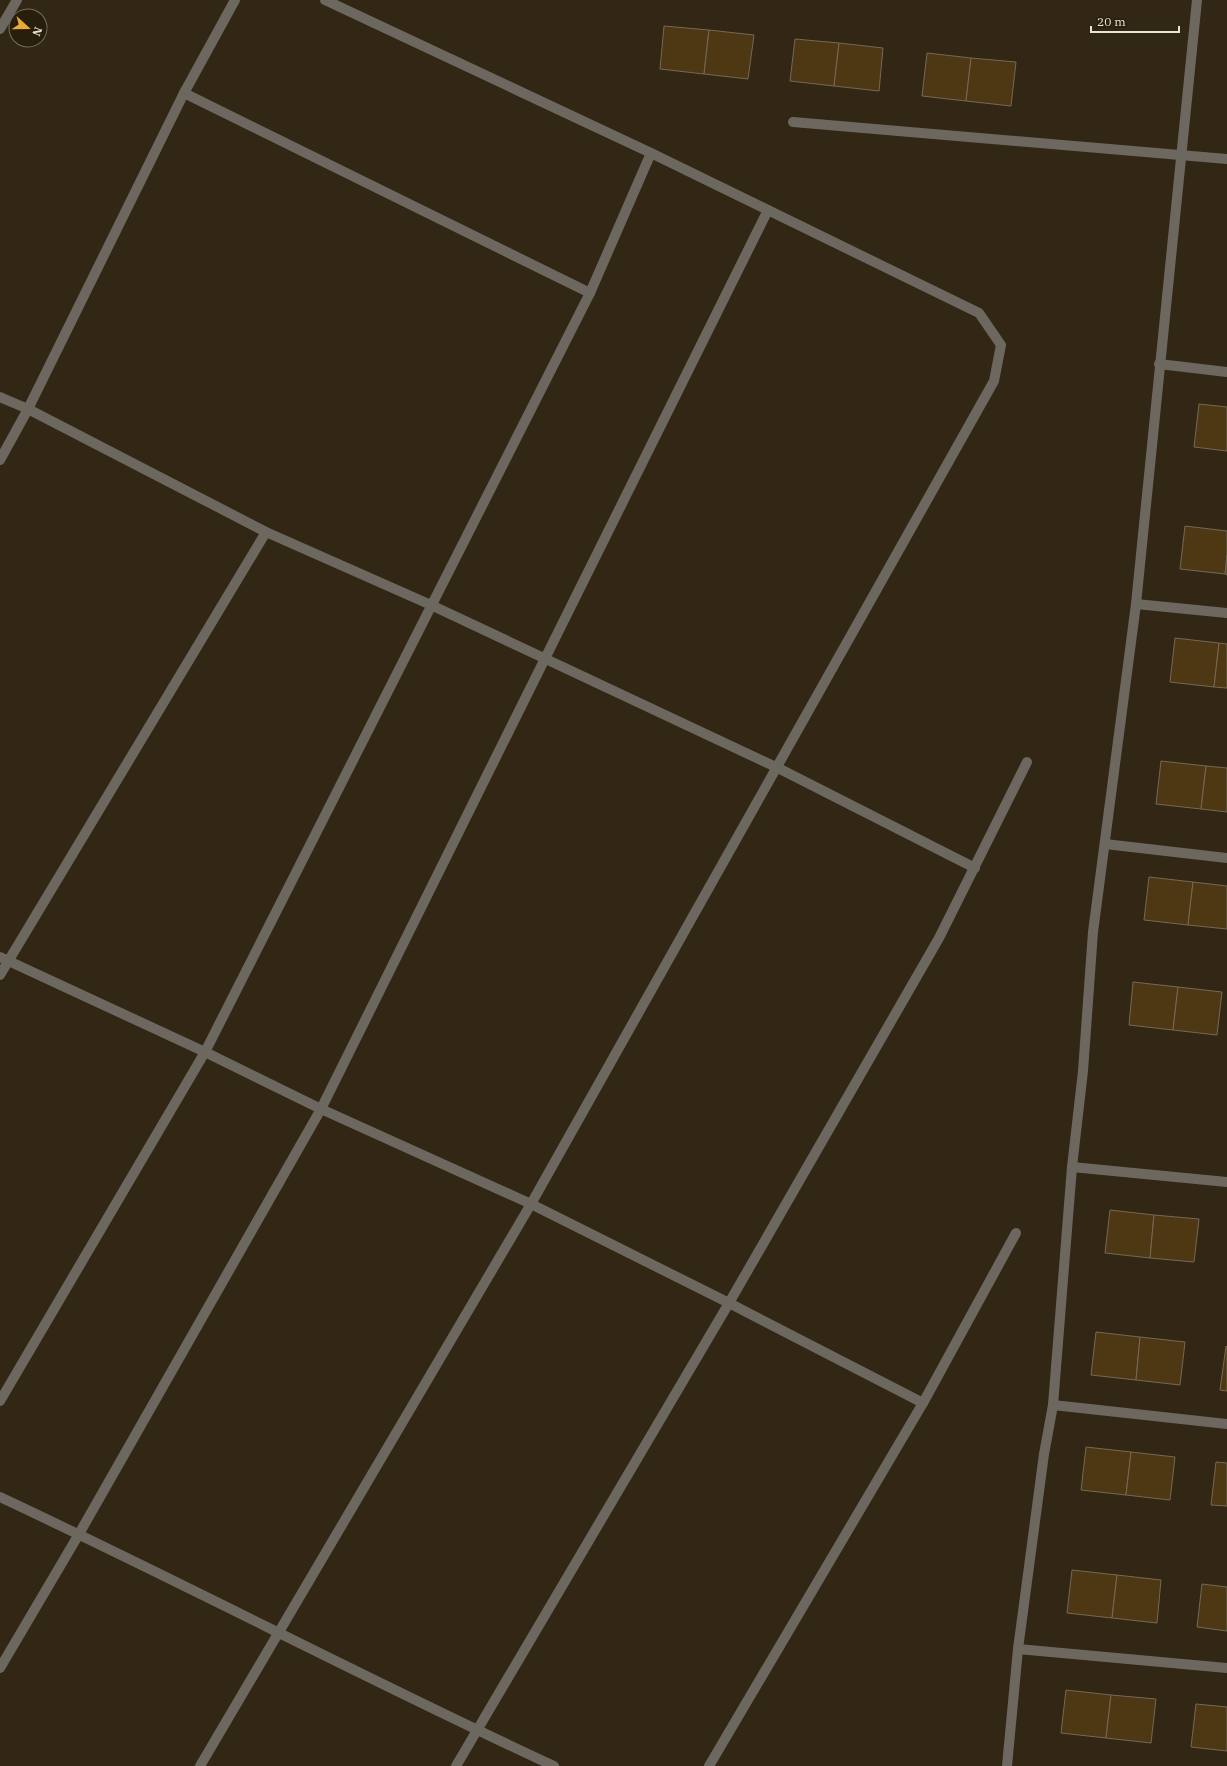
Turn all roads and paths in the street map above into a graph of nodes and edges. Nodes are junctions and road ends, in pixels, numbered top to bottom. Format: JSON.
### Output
{"nodes":[{"id":1,"x":16,"y":0,"type":"edge"},
{"id":2,"x":235,"y":0,"type":"edge"},
{"id":3,"x":325,"y":0,"type":"edge"},
{"id":4,"x":1197,"y":0,"type":"edge"},
{"id":5,"x":0,"y":29,"type":"edge"},
{"id":6,"x":184,"y":93,"type":"junction"},
{"id":7,"x":793,"y":122,"type":"dead end"},
{"id":8,"x":651,"y":153,"type":"junction"},
{"id":9,"x":1182,"y":155,"type":"junction"},
{"id":10,"x":1227,"y":159,"type":"edge"},
{"id":11,"x":768,"y":210,"type":"junction"},
{"id":12,"x":590,"y":293,"type":"junction"},
{"id":13,"x":1160,"y":364,"type":"junction"},
{"id":14,"x":1227,"y":372,"type":"edge"},
{"id":15,"x":0,"y":397,"type":"edge"},
{"id":16,"x":28,"y":410,"type":"junction"},
{"id":17,"x":0,"y":460,"type":"edge"},
{"id":18,"x":266,"y":532,"type":"junction"},
{"id":19,"x":1136,"y":604,"type":"junction"},
{"id":20,"x":431,"y":605,"type":"junction"},
{"id":21,"x":1227,"y":613,"type":"edge"},
{"id":22,"x":546,"y":660,"type":"junction"},
{"id":23,"x":1027,"y":762,"type":"dead end"},
{"id":24,"x":778,"y":768,"type":"junction"},
{"id":25,"x":1106,"y":844,"type":"junction"},
{"id":26,"x":1227,"y":858,"type":"edge"},
{"id":27,"x":975,"y":868,"type":"junction"},
{"id":28,"x":4,"y":959,"type":"edge"},
{"id":29,"x":0,"y":975,"type":"edge"},
{"id":30,"x":205,"y":1052,"type":"junction"},
{"id":31,"x":321,"y":1109,"type":"junction"},
{"id":32,"x":1072,"y":1168,"type":"junction"},
{"id":33,"x":1227,"y":1182,"type":"edge"},
{"id":34,"x":531,"y":1204,"type":"junction"},
{"id":35,"x":1016,"y":1233,"type":"dead end"},
{"id":36,"x":729,"y":1302,"type":"junction"},
{"id":37,"x":0,"y":1401,"type":"edge"},
{"id":38,"x":923,"y":1403,"type":"junction"},
{"id":39,"x":1053,"y":1405,"type":"junction"},
{"id":40,"x":1227,"y":1424,"type":"edge"},
{"id":41,"x":0,"y":1497,"type":"edge"},
{"id":42,"x":79,"y":1534,"type":"junction"},
{"id":43,"x":277,"y":1633,"type":"junction"},
{"id":44,"x":1018,"y":1649,"type":"junction"},
{"id":45,"x":0,"y":1668,"type":"edge"},
{"id":46,"x":1227,"y":1668,"type":"edge"},
{"id":47,"x":477,"y":1730,"type":"junction"},
{"id":48,"x":200,"y":1766,"type":"edge"},
{"id":49,"x":456,"y":1766,"type":"edge"},
{"id":50,"x":554,"y":1766,"type":"edge"},
{"id":51,"x":709,"y":1766,"type":"edge"},
{"id":52,"x":1007,"y":1766,"type":"edge"}],
"edges":[{"from":1,"to":5,"type":"street"},
{"from":2,"to":6,"type":"street"},
{"from":3,"to":8,"type":"street"},
{"from":4,"to":9,"type":"street"},
{"from":6,"to":12,"type":"street"},
{"from":6,"to":16,"type":"street"},
{"from":7,"to":9,"type":"street"},
{"from":8,"to":11,"type":"street"},
{"from":8,"to":12,"type":"street"},
{"from":9,"to":10,"type":"street"},
{"from":9,"to":13,"type":"street"},
{"from":11,"to":22,"type":"street"},
{"from":11,"to":24,"type":"street"},
{"from":12,"to":20,"type":"street"},
{"from":13,"to":14,"type":"street"},
{"from":13,"to":19,"type":"street"},
{"from":15,"to":16,"type":"street"},
{"from":16,"to":17,"type":"street"},
{"from":16,"to":18,"type":"street"},
{"from":18,"to":20,"type":"street"},
{"from":18,"to":28,"type":"street"},
{"from":19,"to":21,"type":"street"},
{"from":19,"to":25,"type":"street"},
{"from":20,"to":22,"type":"street"},
{"from":20,"to":30,"type":"street"},
{"from":22,"to":24,"type":"street"},
{"from":22,"to":31,"type":"street"},
{"from":23,"to":27,"type":"street"},
{"from":24,"to":27,"type":"street"},
{"from":24,"to":34,"type":"street"},
{"from":25,"to":26,"type":"street"},
{"from":25,"to":32,"type":"street"},
{"from":27,"to":36,"type":"street"},
{"from":28,"to":29,"type":"street"},
{"from":28,"to":30,"type":"street"},
{"from":30,"to":31,"type":"street"},
{"from":30,"to":37,"type":"street"},
{"from":31,"to":34,"type":"street"},
{"from":31,"to":42,"type":"street"},
{"from":32,"to":33,"type":"street"},
{"from":32,"to":39,"type":"street"},
{"from":34,"to":36,"type":"street"},
{"from":34,"to":43,"type":"street"},
{"from":35,"to":38,"type":"street"},
{"from":36,"to":38,"type":"street"},
{"from":36,"to":47,"type":"street"},
{"from":38,"to":51,"type":"street"},
{"from":39,"to":40,"type":"street"},
{"from":39,"to":44,"type":"street"},
{"from":41,"to":42,"type":"street"},
{"from":42,"to":43,"type":"street"},
{"from":42,"to":45,"type":"street"},
{"from":43,"to":47,"type":"street"},
{"from":43,"to":48,"type":"street"},
{"from":44,"to":46,"type":"street"},
{"from":44,"to":52,"type":"street"},
{"from":47,"to":49,"type":"street"},
{"from":47,"to":50,"type":"street"}]}
